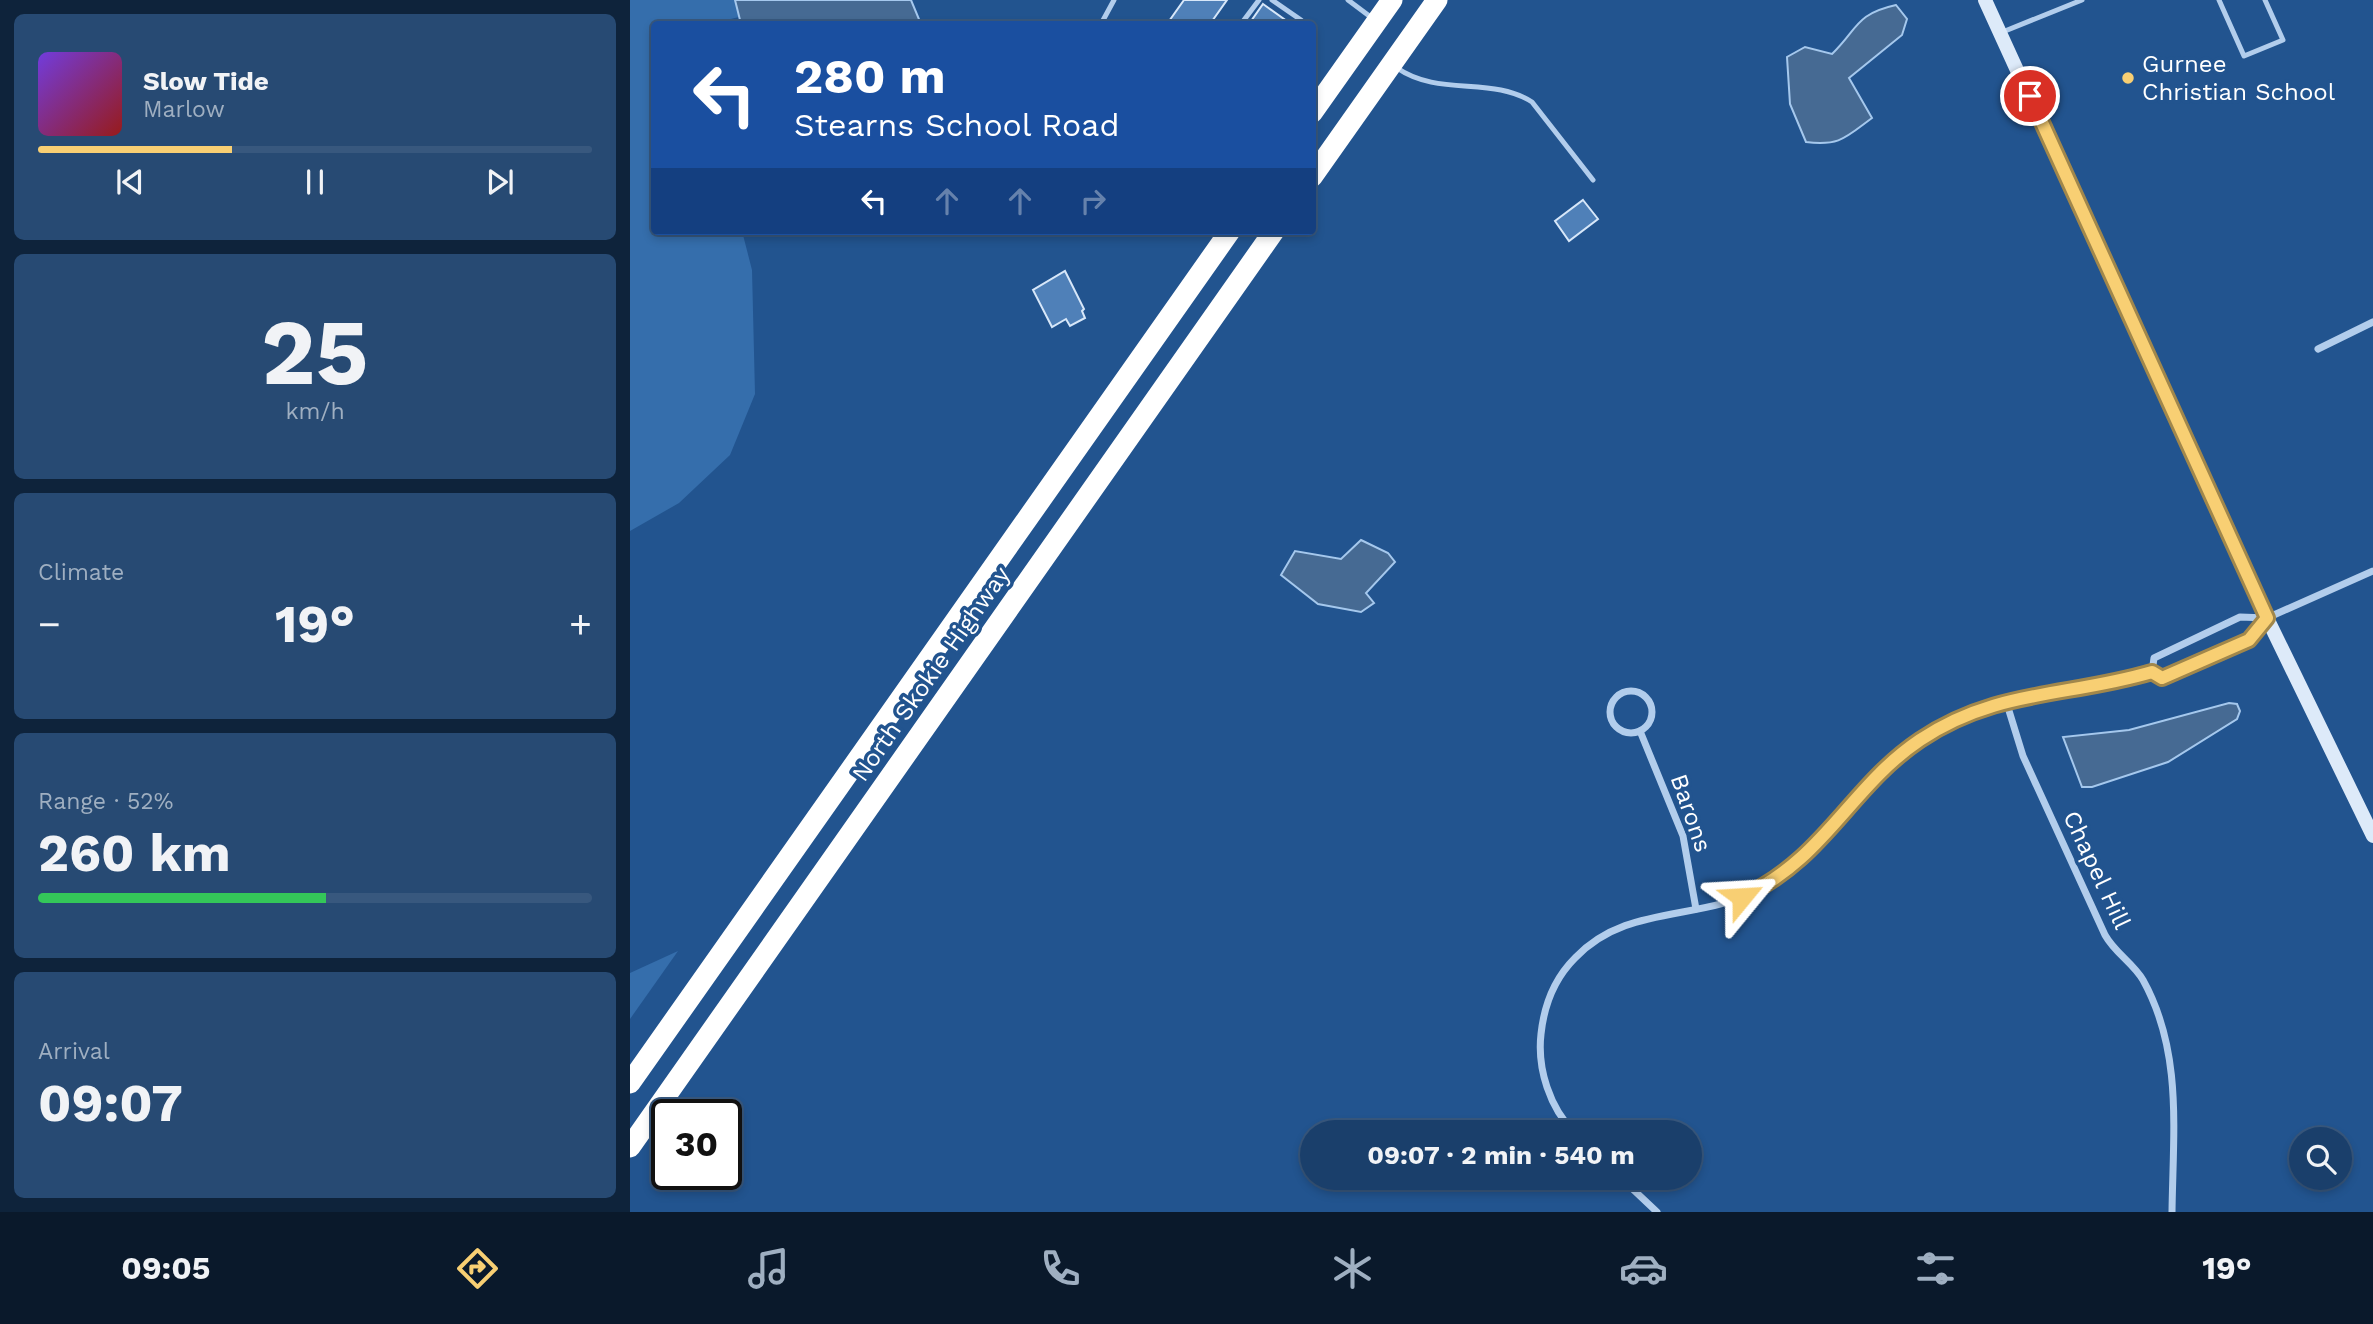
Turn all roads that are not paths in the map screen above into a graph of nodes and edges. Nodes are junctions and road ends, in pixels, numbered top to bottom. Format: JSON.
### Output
{"nodes":[{"id":1,"x":1114,"y":0,"type":"edge"},
{"id":2,"x":1259,"y":0,"type":"edge"},
{"id":3,"x":1272,"y":0,"type":"edge"},
{"id":4,"x":1348,"y":0,"type":"edge"},
{"id":5,"x":1392,"y":0,"type":"edge"},
{"id":6,"x":1437,"y":0,"type":"edge"},
{"id":7,"x":1985,"y":0,"type":"edge"},
{"id":8,"x":2082,"y":0,"type":"edge"},
{"id":9,"x":2219,"y":0,"type":"edge"},
{"id":10,"x":2265,"y":0,"type":"edge"},
{"id":11,"x":1103,"y":21,"type":"edge"},
{"id":12,"x":1243,"y":21,"type":"edge"},
{"id":13,"x":1300,"y":21,"type":"edge"},
{"id":14,"x":1377,"y":22,"type":"junction"},
{"id":15,"x":2000,"y":33,"type":"junction"},
{"id":16,"x":1391,"y":65,"type":"junction"},
{"id":17,"x":1316,"y":107,"type":"edge"},
{"id":18,"x":1316,"y":171,"type":"edge"},
{"id":19,"x":1593,"y":180,"type":"dead end"},
{"id":20,"x":1227,"y":235,"type":"edge"},
{"id":21,"x":1271,"y":235,"type":"edge"},
{"id":22,"x":2373,"y":322,"type":"edge"},
{"id":23,"x":2318,"y":349,"type":"dead end"},
{"id":24,"x":2373,"y":570,"type":"edge"},
{"id":25,"x":2267,"y":618,"type":"junction"},
{"id":26,"x":2152,"y":672,"type":"junction"},
{"id":27,"x":2006,"y":701,"type":"junction"},
{"id":28,"x":1640,"y":731,"type":"junction"},
{"id":29,"x":2373,"y":836,"type":"edge"},
{"id":30,"x":1696,"y":909,"type":"junction"},
{"id":31,"x":630,"y":1083,"type":"edge"},
{"id":32,"x":1566,"y":1120,"type":"edge"},
{"id":33,"x":630,"y":1147,"type":"edge"},
{"id":34,"x":1634,"y":1190,"type":"edge"},
{"id":35,"x":1657,"y":1212,"type":"edge"},
{"id":36,"x":2172,"y":1212,"type":"edge"}],
"edges":[{"from":1,"to":11,"type":"lane"},
{"from":2,"to":12,"type":"lane"},
{"from":3,"to":13,"type":"lane"},
{"from":4,"to":14,"type":"lane"},
{"from":5,"to":14,"type":"highway"},
{"from":6,"to":16,"type":"highway"},
{"from":7,"to":15,"type":"main road"},
{"from":8,"to":15,"type":"lane"},
{"from":9,"to":10,"type":"lane"},
{"from":14,"to":17,"type":"highway"},
{"from":15,"to":25,"type":"main road"},
{"from":16,"to":18,"type":"highway"},
{"from":16,"to":19,"type":"lane"},
{"from":20,"to":31,"type":"highway","name":"North Skokie Highway"},
{"from":21,"to":33,"type":"highway","name":"North Skokie Highway"},
{"from":22,"to":23,"type":"street"},
{"from":24,"to":25,"type":"street"},
{"from":25,"to":26,"type":"street"},
{"from":25,"to":26,"type":"street"},
{"from":25,"to":29,"type":"main road"},
{"from":26,"to":27,"type":"street"},
{"from":27,"to":30,"type":"street"},
{"from":27,"to":36,"type":"street","name":"Chapel Hill"},
{"from":28,"to":28,"type":"street"},
{"from":28,"to":30,"type":"street","name":"Barons"},
{"from":30,"to":32,"type":"street"},
{"from":34,"to":35,"type":"street"}]}
